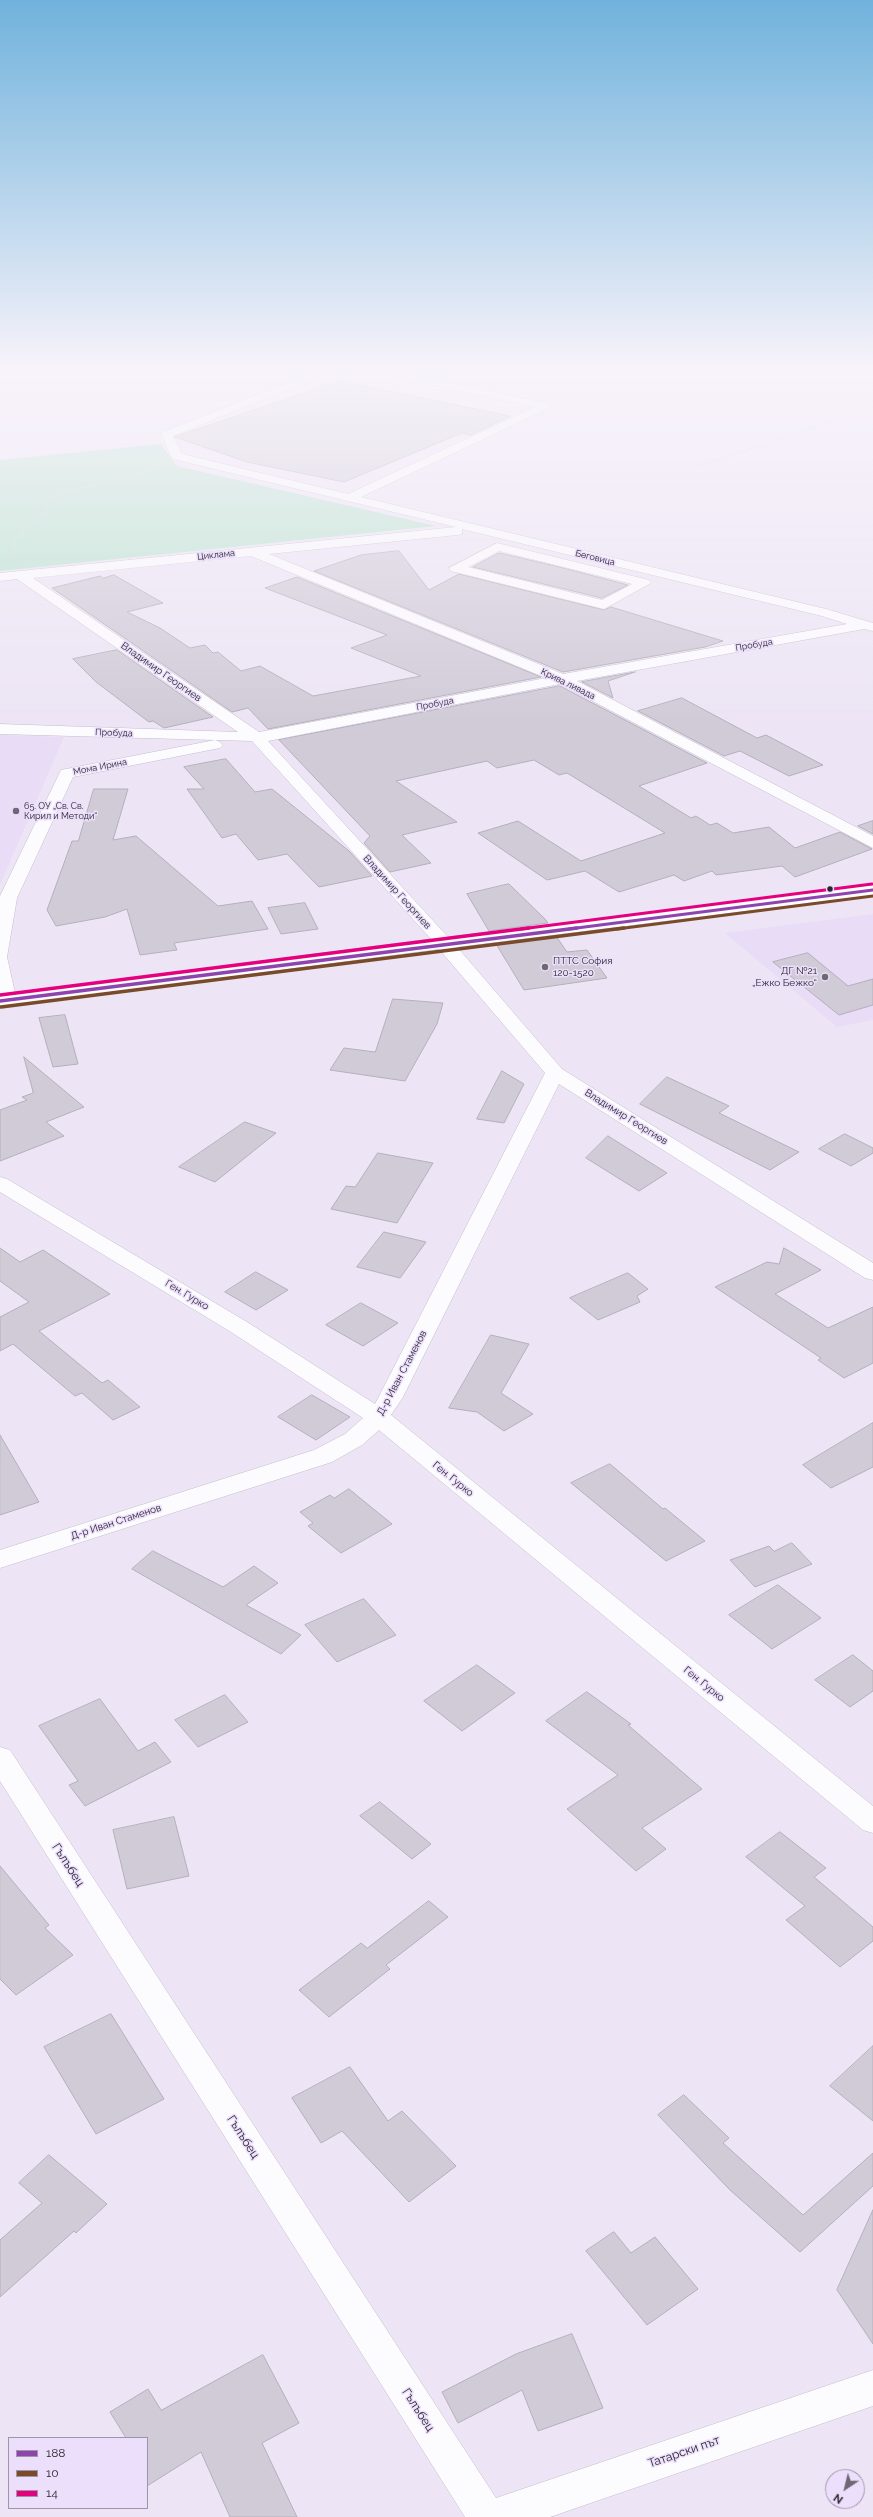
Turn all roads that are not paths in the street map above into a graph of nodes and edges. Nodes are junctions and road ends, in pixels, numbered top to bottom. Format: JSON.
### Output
{"nodes":[{"id":1,"x":306,"y":487,"type":"edge"},
{"id":2,"x":372,"y":487,"type":"edge"},
{"id":3,"x":349,"y":498,"type":"junction"},
{"id":4,"x":480,"y":530,"type":"junction"},
{"id":5,"x":251,"y":551,"type":"junction"},
{"id":6,"x":628,"y":566,"type":"junction"},
{"id":7,"x":20,"y":575,"type":"junction"},
{"id":8,"x":613,"y":575,"type":"junction"},
{"id":9,"x":0,"y":577,"type":"edge"},
{"id":10,"x":870,"y":626,"type":"edge"},
{"id":11,"x":562,"y":679,"type":"junction"},
{"id":12,"x":0,"y":729,"type":"edge"},
{"id":13,"x":256,"y":737,"type":"junction"},
{"id":14,"x":873,"y":843,"type":"edge"},
{"id":15,"x":873,"y":890,"type":"edge"},
{"id":16,"x":444,"y":942,"type":"junction"},
{"id":17,"x":0,"y":955,"type":"edge"},
{"id":18,"x":0,"y":960,"type":"edge"},
{"id":19,"x":4,"y":1001,"type":"edge"},
{"id":20,"x":555,"y":1073,"type":"junction"},
{"id":21,"x":0,"y":1183,"type":"edge"},
{"id":22,"x":868,"y":1263,"type":"edge"},
{"id":23,"x":379,"y":1418,"type":"junction"},
{"id":24,"x":0,"y":1559,"type":"edge"},
{"id":25,"x":0,"y":1758,"type":"edge"},
{"id":26,"x":873,"y":1822,"type":"edge"},
{"id":27,"x":873,"y":2388,"type":"edge"},
{"id":28,"x":486,"y":2517,"type":"edge"},
{"id":29,"x":495,"y":2517,"type":"edge"}],
"edges":[{"from":1,"to":3,"type":"street","name":"Беговица"},
{"from":2,"to":3,"type":"street"},
{"from":3,"to":4,"type":"street","name":"Беговица"},
{"from":4,"to":5,"type":"street","name":"Циклама"},
{"from":4,"to":6,"type":"street","name":"Беговица"},
{"from":5,"to":7,"type":"street","name":"Циклама"},
{"from":5,"to":11,"type":"street","name":"Крива ливада"},
{"from":6,"to":8,"type":"street"},
{"from":6,"to":10,"type":"street","name":"Беговица"},
{"from":7,"to":9,"type":"street","name":"Циклама"},
{"from":7,"to":13,"type":"street","name":"Владимир Георгиев"},
{"from":8,"to":8,"type":"street"},
{"from":10,"to":11,"type":"street","name":"Пробуда"},
{"from":11,"to":13,"type":"street","name":"Пробуда"},
{"from":11,"to":14,"type":"street","name":"Крива ливада"},
{"from":12,"to":13,"type":"street","name":"Пробуда"},
{"from":13,"to":16,"type":"street","name":"Владимир Георгиев"},
{"from":13,"to":17,"type":"street","name":"Мома Ирина"},
{"from":15,"to":16,"type":"street"},
{"from":16,"to":19,"type":"street"},
{"from":16,"to":20,"type":"street","name":"Владимир Георгиев"},
{"from":18,"to":19,"type":"street"},
{"from":20,"to":22,"type":"street","name":"Владимир Георгиев"},
{"from":20,"to":23,"type":"street","name":"Д-р Иван Стаменов"},
{"from":21,"to":23,"type":"street","name":"Ген. Гурко"},
{"from":23,"to":24,"type":"street","name":"Д-р Иван Стаменов"},
{"from":23,"to":26,"type":"street","name":"Ген. Гурко"},
{"from":25,"to":28,"type":"street","name":"Гълъбец"},
{"from":27,"to":29,"type":"street","name":"Татарски път"}]}
